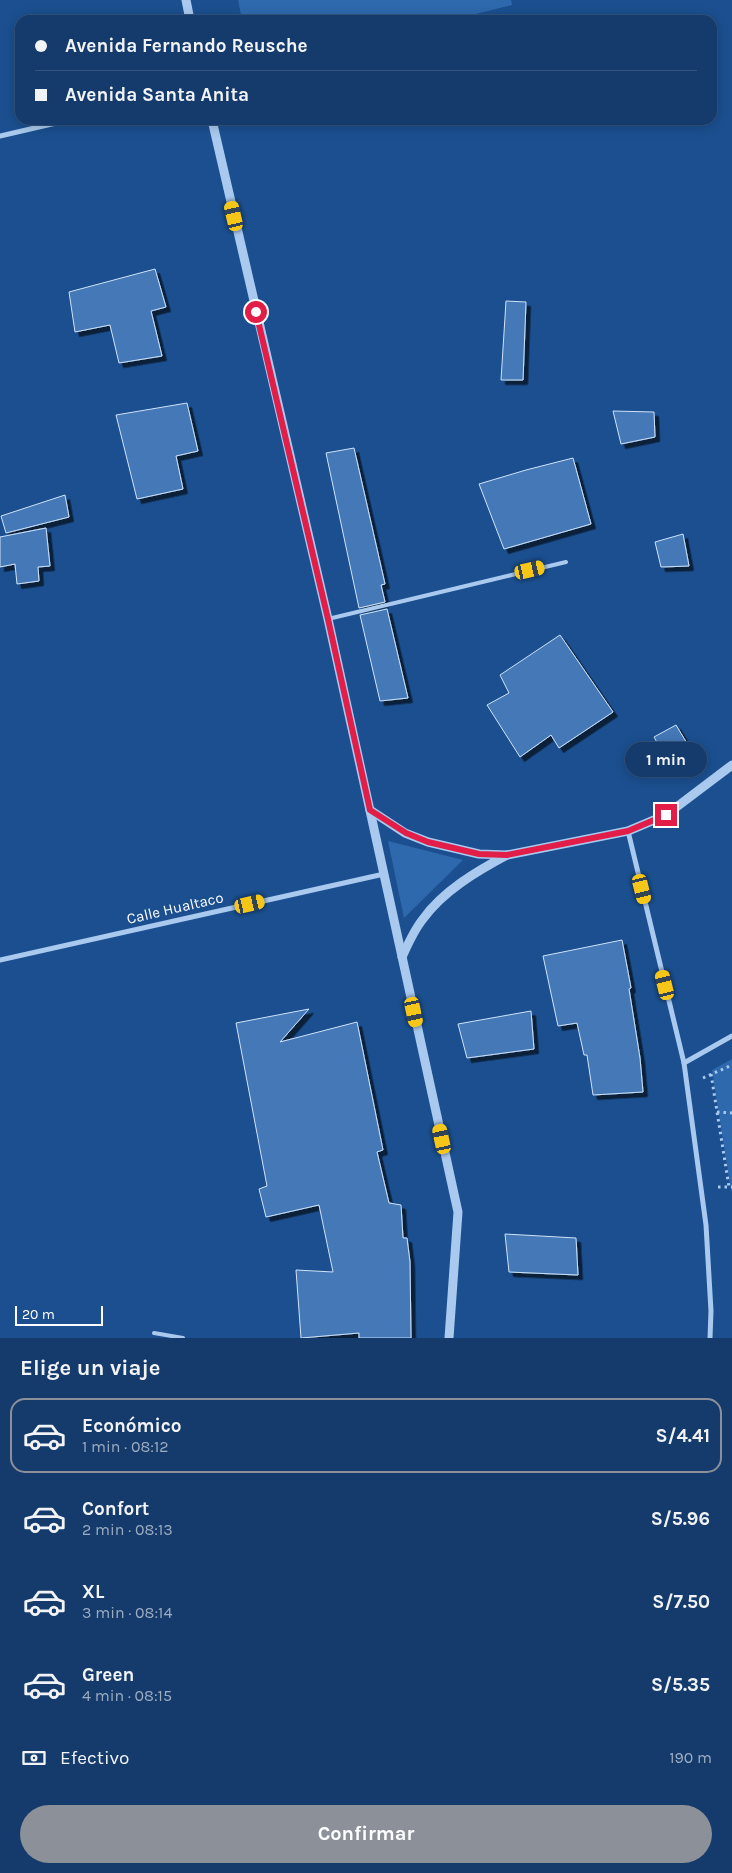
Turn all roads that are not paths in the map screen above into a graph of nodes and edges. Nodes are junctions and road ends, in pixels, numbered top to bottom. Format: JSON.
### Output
{"nodes":[{"id":1,"x":186,"y":0,"type":"edge"},
{"id":2,"x":189,"y":15,"type":"edge"},
{"id":3,"x":47,"y":125,"type":"edge"},
{"id":4,"x":213,"y":125,"type":"edge"},
{"id":5,"x":0,"y":136,"type":"edge"},
{"id":6,"x":566,"y":562,"type":"dead end"},
{"id":7,"x":328,"y":619,"type":"junction"},
{"id":8,"x":732,"y":766,"type":"edge"},
{"id":9,"x":370,"y":810,"type":"junction"},
{"id":10,"x":628,"y":831,"type":"junction"},
{"id":11,"x":507,"y":855,"type":"junction"},
{"id":12,"x":384,"y":874,"type":"junction"},
{"id":13,"x":402,"y":957,"type":"junction"},
{"id":14,"x":0,"y":960,"type":"edge"},
{"id":15,"x":732,"y":1036,"type":"edge"},
{"id":16,"x":684,"y":1062,"type":"junction"},
{"id":17,"x":154,"y":1333,"type":"dead end"},
{"id":18,"x":183,"y":1338,"type":"edge"},
{"id":19,"x":449,"y":1338,"type":"edge"},
{"id":20,"x":710,"y":1338,"type":"edge"}],
"edges":[{"from":1,"to":2,"type":"street"},
{"from":3,"to":5,"type":"street"},
{"from":4,"to":7,"type":"street"},
{"from":6,"to":7,"type":"lane"},
{"from":7,"to":9,"type":"street"},
{"from":8,"to":10,"type":"street"},
{"from":9,"to":11,"type":"street"},
{"from":9,"to":12,"type":"street"},
{"from":10,"to":11,"type":"street"},
{"from":10,"to":16,"type":"street"},
{"from":11,"to":13,"type":"street"},
{"from":12,"to":13,"type":"street"},
{"from":12,"to":14,"type":"street","name":"Calle Hualtaco"},
{"from":13,"to":19,"type":"street"},
{"from":15,"to":16,"type":"street"},
{"from":16,"to":20,"type":"street"},
{"from":17,"to":18,"type":"lane"}]}
